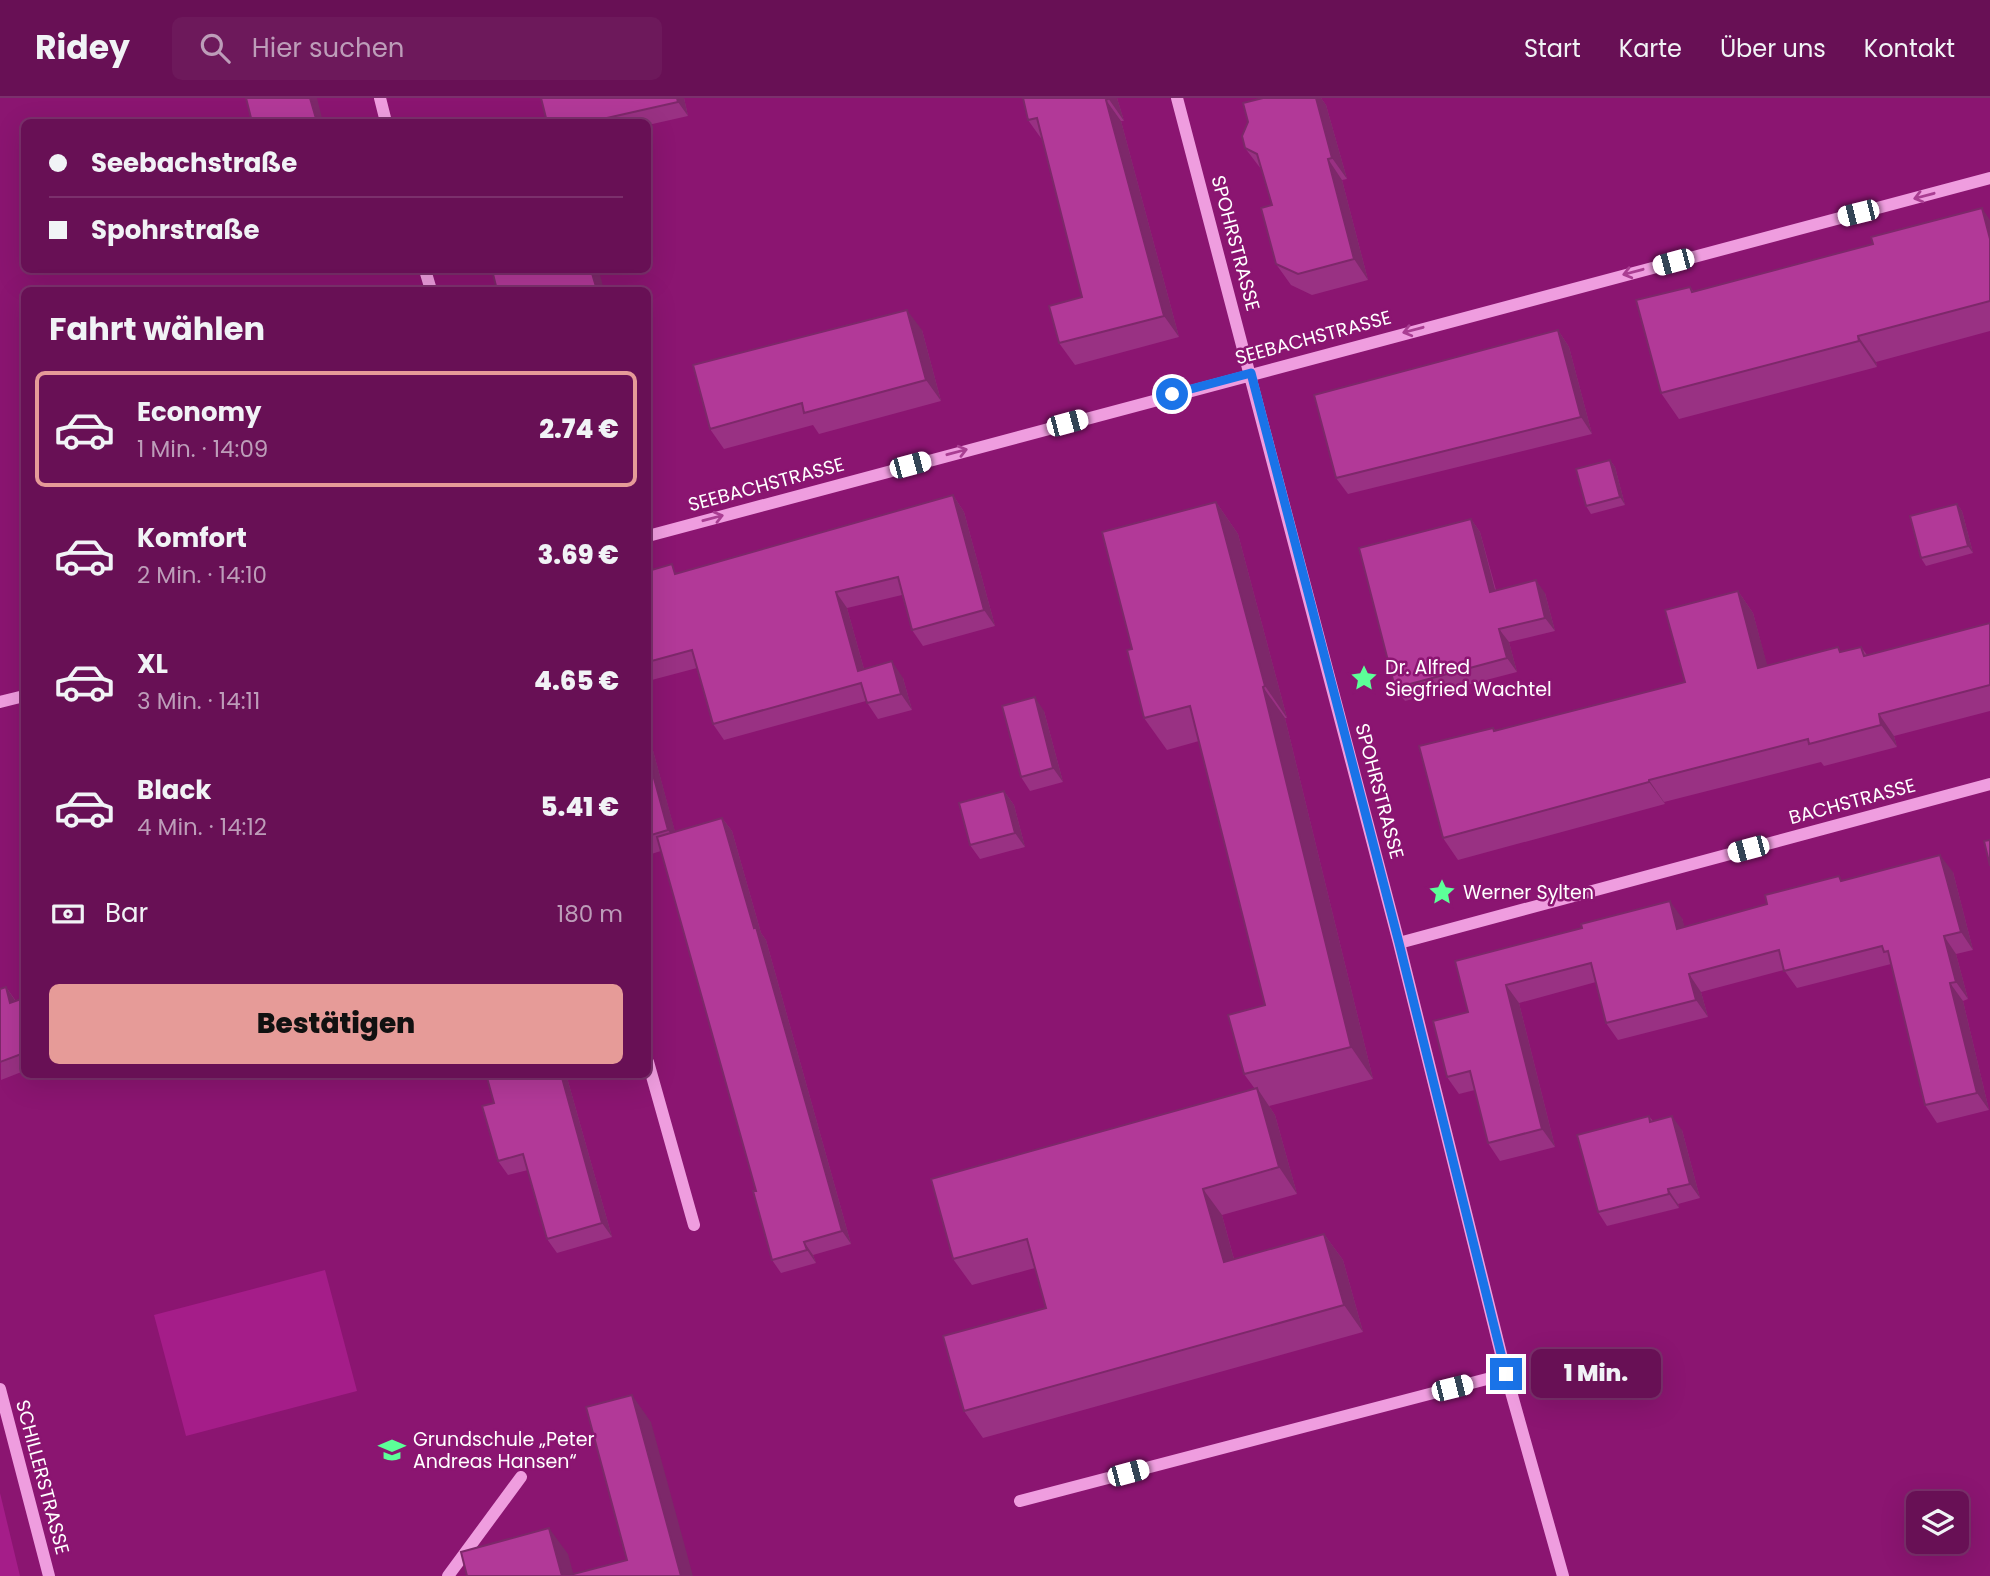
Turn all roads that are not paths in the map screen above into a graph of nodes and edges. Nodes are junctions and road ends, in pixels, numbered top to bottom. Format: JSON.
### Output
{"nodes":[{"id":1,"x":380,"y":98,"type":"edge"},
{"id":2,"x":1177,"y":98,"type":"edge"},
{"id":3,"x":385,"y":119,"type":"edge"},
{"id":4,"x":1990,"y":178,"type":"edge"},
{"id":5,"x":1251,"y":373,"type":"junction"},
{"id":6,"x":651,"y":535,"type":"edge"},
{"id":7,"x":21,"y":697,"type":"edge"},
{"id":8,"x":0,"y":702,"type":"edge"},
{"id":9,"x":1990,"y":784,"type":"edge"},
{"id":10,"x":1399,"y":943,"type":"junction"},
{"id":11,"x":651,"y":1073,"type":"edge"},
{"id":12,"x":694,"y":1225,"type":"dead end"},
{"id":13,"x":1506,"y":1374,"type":"junction"},
{"id":14,"x":0,"y":1389,"type":"edge"},
{"id":15,"x":521,"y":1477,"type":"dead end"},
{"id":16,"x":1020,"y":1501,"type":"dead end"},
{"id":17,"x":49,"y":1576,"type":"edge"},
{"id":18,"x":447,"y":1576,"type":"edge"},
{"id":19,"x":1563,"y":1576,"type":"edge"}],
"edges":[{"from":1,"to":3,"type":"street"},
{"from":2,"to":5,"type":"street","name":"SPOHRSTRASSE"},
{"from":4,"to":5,"type":"street","name":"SEEBACHSTRASSE","one_way":true},
{"from":6,"to":5,"type":"street","name":"SEEBACHSTRASSE","one_way":true},
{"from":5,"to":10,"type":"street","name":"SPOHRSTRASSE"},
{"from":7,"to":8,"type":"street"},
{"from":9,"to":10,"type":"street","name":"BACHSTRASSE"},
{"from":10,"to":13,"type":"street","name":"SPOHRSTRASSE"},
{"from":11,"to":12,"type":"street"},
{"from":13,"to":16,"type":"street"},
{"from":13,"to":19,"type":"street","name":"SPOHRSTRASSE"},
{"from":14,"to":17,"type":"street","name":"SCHILLERSTRASSE"},
{"from":15,"to":18,"type":"street"}]}
